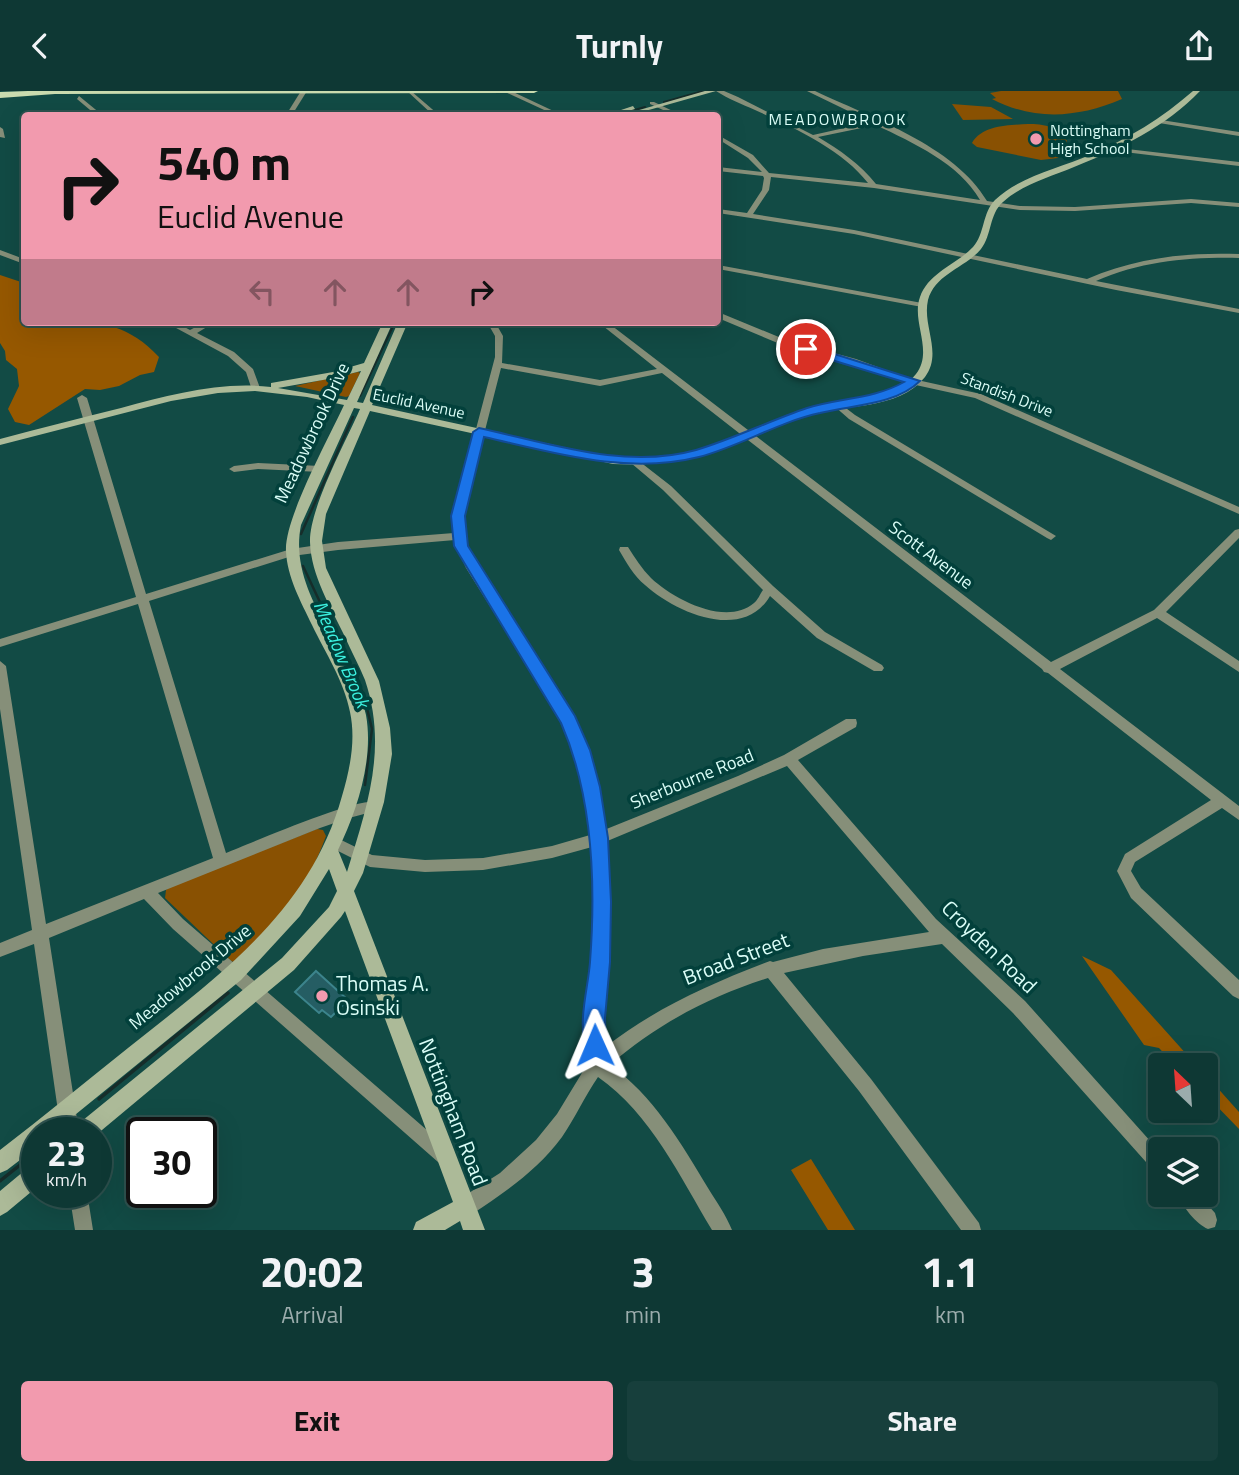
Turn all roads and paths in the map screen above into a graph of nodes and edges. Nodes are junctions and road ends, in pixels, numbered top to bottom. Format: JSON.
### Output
{"nodes":[{"id":1,"x":57,"y":91,"type":"edge"},
{"id":2,"x":383,"y":91,"type":"edge"},
{"id":3,"x":534,"y":91,"type":"edge"},
{"id":4,"x":695,"y":91,"type":"edge"},
{"id":5,"x":713,"y":91,"type":"edge"},
{"id":6,"x":719,"y":91,"type":"edge"},
{"id":7,"x":810,"y":91,"type":"edge"},
{"id":8,"x":1197,"y":91,"type":"edge"},
{"id":9,"x":304,"y":92,"type":"edge"},
{"id":10,"x":409,"y":92,"type":"edge"},
{"id":11,"x":508,"y":92,"type":"edge"},
{"id":12,"x":0,"y":95,"type":"edge"},
{"id":13,"x":79,"y":99,"type":"edge"},
{"id":14,"x":655,"y":104,"type":"junction"},
{"id":15,"x":95,"y":112,"type":"edge"},
{"id":16,"x":291,"y":112,"type":"edge"},
{"id":17,"x":432,"y":112,"type":"edge"},
{"id":18,"x":552,"y":112,"type":"edge"},
{"id":19,"x":622,"y":112,"type":"edge"},
{"id":20,"x":633,"y":112,"type":"edge"},
{"id":21,"x":672,"y":112,"type":"edge"},
{"id":22,"x":1161,"y":121,"type":"junction"},
{"id":23,"x":875,"y":124,"type":"junction"},
{"id":24,"x":0,"y":129,"type":"edge"},
{"id":25,"x":1239,"y":134,"type":"edge"},
{"id":26,"x":3,"y":137,"type":"dead end"},
{"id":27,"x":811,"y":137,"type":"junction"},
{"id":28,"x":721,"y":139,"type":"edge"},
{"id":29,"x":1110,"y":149,"type":"junction"},
{"id":30,"x":1239,"y":164,"type":"edge"},
{"id":31,"x":721,"y":169,"type":"edge"},
{"id":32,"x":767,"y":175,"type":"junction"},
{"id":33,"x":874,"y":186,"type":"junction"},
{"id":34,"x":990,"y":204,"type":"junction"},
{"id":35,"x":1239,"y":205,"type":"edge"},
{"id":36,"x":721,"y":211,"type":"edge"},
{"id":37,"x":749,"y":215,"type":"junction"},
{"id":38,"x":0,"y":252,"type":"edge"},
{"id":39,"x":969,"y":256,"type":"junction"},
{"id":40,"x":1239,"y":256,"type":"edge"},
{"id":41,"x":21,"y":261,"type":"edge"},
{"id":42,"x":721,"y":268,"type":"edge"},
{"id":43,"x":1088,"y":282,"type":"junction"},
{"id":44,"x":922,"y":305,"type":"junction"},
{"id":45,"x":1239,"y":311,"type":"edge"},
{"id":46,"x":721,"y":315,"type":"edge"},
{"id":47,"x":178,"y":326,"type":"edge"},
{"id":48,"x":203,"y":326,"type":"edge"},
{"id":49,"x":386,"y":326,"type":"edge"},
{"id":50,"x":401,"y":326,"type":"edge"},
{"id":51,"x":493,"y":326,"type":"edge"},
{"id":52,"x":608,"y":326,"type":"edge"},
{"id":53,"x":192,"y":332,"type":"junction"},
{"id":54,"x":369,"y":365,"type":"junction"},
{"id":55,"x":498,"y":365,"type":"junction"},
{"id":56,"x":664,"y":370,"type":"junction"},
{"id":57,"x":914,"y":381,"type":"junction"},
{"id":58,"x":255,"y":388,"type":"junction"},
{"id":59,"x":82,"y":398,"type":"dead end"},
{"id":60,"x":351,"y":404,"type":"junction"},
{"id":61,"x":838,"y":405,"type":"junction"},
{"id":62,"x":366,"y":407,"type":"junction"},
{"id":63,"x":90,"y":419,"type":"junction"},
{"id":64,"x":479,"y":432,"type":"junction"},
{"id":65,"x":747,"y":435,"type":"junction"},
{"id":66,"x":0,"y":442,"type":"edge"},
{"id":67,"x":635,"y":461,"type":"junction"},
{"id":68,"x":234,"y":469,"type":"dead end"},
{"id":69,"x":320,"y":469,"type":"junction"},
{"id":70,"x":1239,"y":511,"type":"edge"},
{"id":71,"x":1239,"y":531,"type":"edge"},
{"id":72,"x":459,"y":536,"type":"junction"},
{"id":73,"x":1051,"y":536,"type":"dead end"},
{"id":74,"x":316,"y":548,"type":"junction"},
{"id":75,"x":624,"y":550,"type":"dead end"},
{"id":76,"x":291,"y":553,"type":"junction"},
{"id":77,"x":769,"y":589,"type":"junction"},
{"id":78,"x":143,"y":598,"type":"junction"},
{"id":79,"x":1158,"y":613,"type":"junction"},
{"id":80,"x":0,"y":643,"type":"edge"},
{"id":81,"x":0,"y":666,"type":"edge"},
{"id":82,"x":1239,"y":667,"type":"edge"},
{"id":83,"x":878,"y":668,"type":"dead end"},
{"id":84,"x":1048,"y":669,"type":"junction"},
{"id":85,"x":851,"y":723,"type":"dead end"},
{"id":86,"x":789,"y":759,"type":"junction"},
{"id":87,"x":1222,"y":801,"type":"junction"},
{"id":88,"x":374,"y":806,"type":"junction"},
{"id":89,"x":348,"y":812,"type":"junction"},
{"id":90,"x":1239,"y":814,"type":"edge"},
{"id":91,"x":598,"y":838,"type":"junction"},
{"id":92,"x":333,"y":848,"type":"junction"},
{"id":93,"x":360,"y":856,"type":"junction"},
{"id":94,"x":221,"y":861,"type":"junction"},
{"id":95,"x":347,"y":890,"type":"junction"},
{"id":96,"x":146,"y":891,"type":"junction"},
{"id":97,"x":40,"y":934,"type":"junction"},
{"id":98,"x":944,"y":937,"type":"junction"},
{"id":99,"x":0,"y":950,"type":"edge"},
{"id":100,"x":770,"y":968,"type":"junction"},
{"id":101,"x":235,"y":974,"type":"junction"},
{"id":102,"x":255,"y":991,"type":"junction"},
{"id":103,"x":1239,"y":991,"type":"edge"},
{"id":104,"x":597,"y":1066,"type":"junction"},
{"id":105,"x":67,"y":1109,"type":"junction"},
{"id":106,"x":57,"y":1117,"type":"edge"},
{"id":107,"x":68,"y":1117,"type":"edge"},
{"id":108,"x":102,"y":1117,"type":"edge"},
{"id":109,"x":21,"y":1146,"type":"edge"},
{"id":110,"x":1148,"y":1152,"type":"edge"},
{"id":111,"x":445,"y":1157,"type":"junction"},
{"id":112,"x":0,"y":1163,"type":"edge"},
{"id":113,"x":21,"y":1187,"type":"edge"},
{"id":114,"x":0,"y":1205,"type":"edge"},
{"id":115,"x":465,"y":1207,"type":"junction"},
{"id":116,"x":1197,"y":1207,"type":"edge"},
{"id":117,"x":81,"y":1208,"type":"edge"},
{"id":118,"x":1208,"y":1220,"type":"dead end"},
{"id":119,"x":84,"y":1230,"type":"edge"},
{"id":120,"x":424,"y":1230,"type":"edge"},
{"id":121,"x":474,"y":1230,"type":"edge"},
{"id":122,"x":723,"y":1230,"type":"edge"},
{"id":123,"x":972,"y":1230,"type":"edge"}],
"edges":[{"from":1,"to":12,"type":"main road"},
{"from":1,"to":13,"type":"main road"},
{"from":2,"to":9,"type":"main road"},
{"from":2,"to":10,"type":"main road"},
{"from":3,"to":11,"type":"main road"},
{"from":4,"to":14,"type":"street"},
{"from":5,"to":14,"type":"street"},
{"from":6,"to":27,"type":"street"},
{"from":7,"to":23,"type":"street"},
{"from":8,"to":22,"type":"street"},
{"from":9,"to":13,"type":"main road"},
{"from":9,"to":16,"type":"street"},
{"from":10,"to":11,"type":"main road"},
{"from":10,"to":17,"type":"street"},
{"from":11,"to":18,"type":"street"},
{"from":13,"to":15,"type":"street"},
{"from":14,"to":19,"type":"street"},
{"from":14,"to":20,"type":"street"},
{"from":14,"to":21,"type":"street"},
{"from":22,"to":25,"type":"street"},
{"from":22,"to":29,"type":"street"},
{"from":23,"to":27,"type":"street"},
{"from":23,"to":34,"type":"street"},
{"from":24,"to":26,"type":"street"},
{"from":27,"to":33,"type":"street"},
{"from":28,"to":32,"type":"street"},
{"from":29,"to":30,"type":"street"},
{"from":29,"to":34,"type":"street"},
{"from":31,"to":32,"type":"street"},
{"from":32,"to":33,"type":"street"},
{"from":32,"to":37,"type":"street"},
{"from":33,"to":34,"type":"street"},
{"from":34,"to":35,"type":"street"},
{"from":34,"to":39,"type":"street"},
{"from":36,"to":37,"type":"street"},
{"from":37,"to":39,"type":"street"},
{"from":38,"to":41,"type":"street"},
{"from":39,"to":43,"type":"street"},
{"from":39,"to":44,"type":"street"},
{"from":40,"to":43,"type":"street"},
{"from":42,"to":44,"type":"street"},
{"from":43,"to":45,"type":"street"},
{"from":44,"to":57,"type":"street"},
{"from":46,"to":57,"type":"street","name":"Standish Drive"},
{"from":47,"to":53,"type":"street"},
{"from":48,"to":53,"type":"street"},
{"from":49,"to":54,"type":"street","name":"Meadowbrook Drive"},
{"from":50,"to":62,"type":"street","name":"Meadowbrook Drive"},
{"from":51,"to":55,"type":"street"},
{"from":52,"to":56,"type":"street","name":"Scott Avenue"},
{"from":53,"to":58,"type":"street"},
{"from":54,"to":58,"type":"street","name":"Euclid Avenue"},
{"from":54,"to":60,"type":"street","name":"Meadowbrook Drive"},
{"from":55,"to":56,"type":"street"},
{"from":55,"to":64,"type":"street"},
{"from":56,"to":65,"type":"street","name":"Scott Avenue"},
{"from":57,"to":61,"type":"street","name":"Euclid Avenue"},
{"from":57,"to":70,"type":"street","name":"Standish Drive"},
{"from":58,"to":60,"type":"street","name":"Euclid Avenue"},
{"from":58,"to":63,"type":"street","name":"Euclid Avenue"},
{"from":59,"to":63,"type":"street"},
{"from":60,"to":62,"type":"street","name":"Euclid Avenue"},
{"from":60,"to":69,"type":"street","name":"Meadowbrook Drive"},
{"from":61,"to":65,"type":"street","name":"Euclid Avenue"},
{"from":61,"to":73,"type":"street"},
{"from":62,"to":64,"type":"street","name":"Euclid Avenue"},
{"from":62,"to":74,"type":"street","name":"Meadowbrook Drive"},
{"from":63,"to":66,"type":"street","name":"Euclid Avenue"},
{"from":63,"to":78,"type":"street"},
{"from":64,"to":67,"type":"street","name":"Euclid Avenue"},
{"from":64,"to":72,"type":"street"},
{"from":65,"to":67,"type":"street","name":"Euclid Avenue"},
{"from":65,"to":84,"type":"street","name":"Scott Avenue"},
{"from":67,"to":77,"type":"street"},
{"from":68,"to":69,"type":"street"},
{"from":69,"to":76,"type":"street","name":"Meadowbrook Drive"},
{"from":71,"to":79,"type":"street"},
{"from":72,"to":74,"type":"street"},
{"from":72,"to":91,"type":"street"},
{"from":74,"to":76,"type":"street"},
{"from":74,"to":88,"type":"street","name":"Meadowbrook Drive"},
{"from":75,"to":77,"type":"street"},
{"from":76,"to":78,"type":"street"},
{"from":76,"to":89,"type":"street","name":"Meadowbrook Drive"},
{"from":77,"to":83,"type":"street"},
{"from":78,"to":80,"type":"street"},
{"from":78,"to":94,"type":"street"},
{"from":79,"to":82,"type":"street"},
{"from":79,"to":84,"type":"street"},
{"from":81,"to":97,"type":"street"},
{"from":84,"to":87,"type":"street","name":"Scott Avenue"},
{"from":85,"to":86,"type":"street","name":"Sherbourne Road"},
{"from":86,"to":91,"type":"street","name":"Sherbourne Road"},
{"from":86,"to":98,"type":"street","name":"Croyden Road"},
{"from":87,"to":90,"type":"street","name":"Scott Avenue"},
{"from":87,"to":103,"type":"street"},
{"from":88,"to":89,"type":"street"},
{"from":88,"to":93,"type":"street","name":"Meadowbrook Drive"},
{"from":89,"to":92,"type":"street","name":"Meadowbrook Drive"},
{"from":89,"to":94,"type":"street"},
{"from":91,"to":93,"type":"street","name":"Sherbourne Road"},
{"from":91,"to":104,"type":"street"},
{"from":92,"to":93,"type":"street","name":"Sherbourne Road"},
{"from":92,"to":95,"type":"street","name":"Nottingham Road"},
{"from":92,"to":101,"type":"street","name":"Meadowbrook Drive"},
{"from":93,"to":95,"type":"street","name":"Meadowbrook Drive"},
{"from":94,"to":96,"type":"street"},
{"from":95,"to":102,"type":"street","name":"Meadowbrook Drive"},
{"from":95,"to":111,"type":"street","name":"Nottingham Road"},
{"from":96,"to":97,"type":"street"},
{"from":96,"to":101,"type":"street"},
{"from":97,"to":99,"type":"street"},
{"from":97,"to":105,"type":"street"},
{"from":98,"to":100,"type":"street","name":"Broad Street"},
{"from":98,"to":110,"type":"street","name":"Croyden Road"},
{"from":100,"to":104,"type":"street","name":"Broad Street"},
{"from":100,"to":123,"type":"street"},
{"from":101,"to":102,"type":"street"},
{"from":101,"to":105,"type":"street","name":"Meadowbrook Drive"},
{"from":102,"to":108,"type":"street","name":"Meadowbrook Drive"},
{"from":102,"to":111,"type":"street"},
{"from":104,"to":115,"type":"street","name":"Broad Street"},
{"from":104,"to":122,"type":"street"},
{"from":105,"to":106,"type":"street","name":"Meadowbrook Drive"},
{"from":105,"to":107,"type":"street"},
{"from":109,"to":112,"type":"street","name":"Meadowbrook Drive"},
{"from":111,"to":115,"type":"street","name":"Nottingham Road"},
{"from":113,"to":114,"type":"street"},
{"from":115,"to":120,"type":"street","name":"Broad Street"},
{"from":115,"to":121,"type":"street","name":"Nottingham Road"},
{"from":116,"to":118,"type":"street"},
{"from":117,"to":119,"type":"street"}]}
